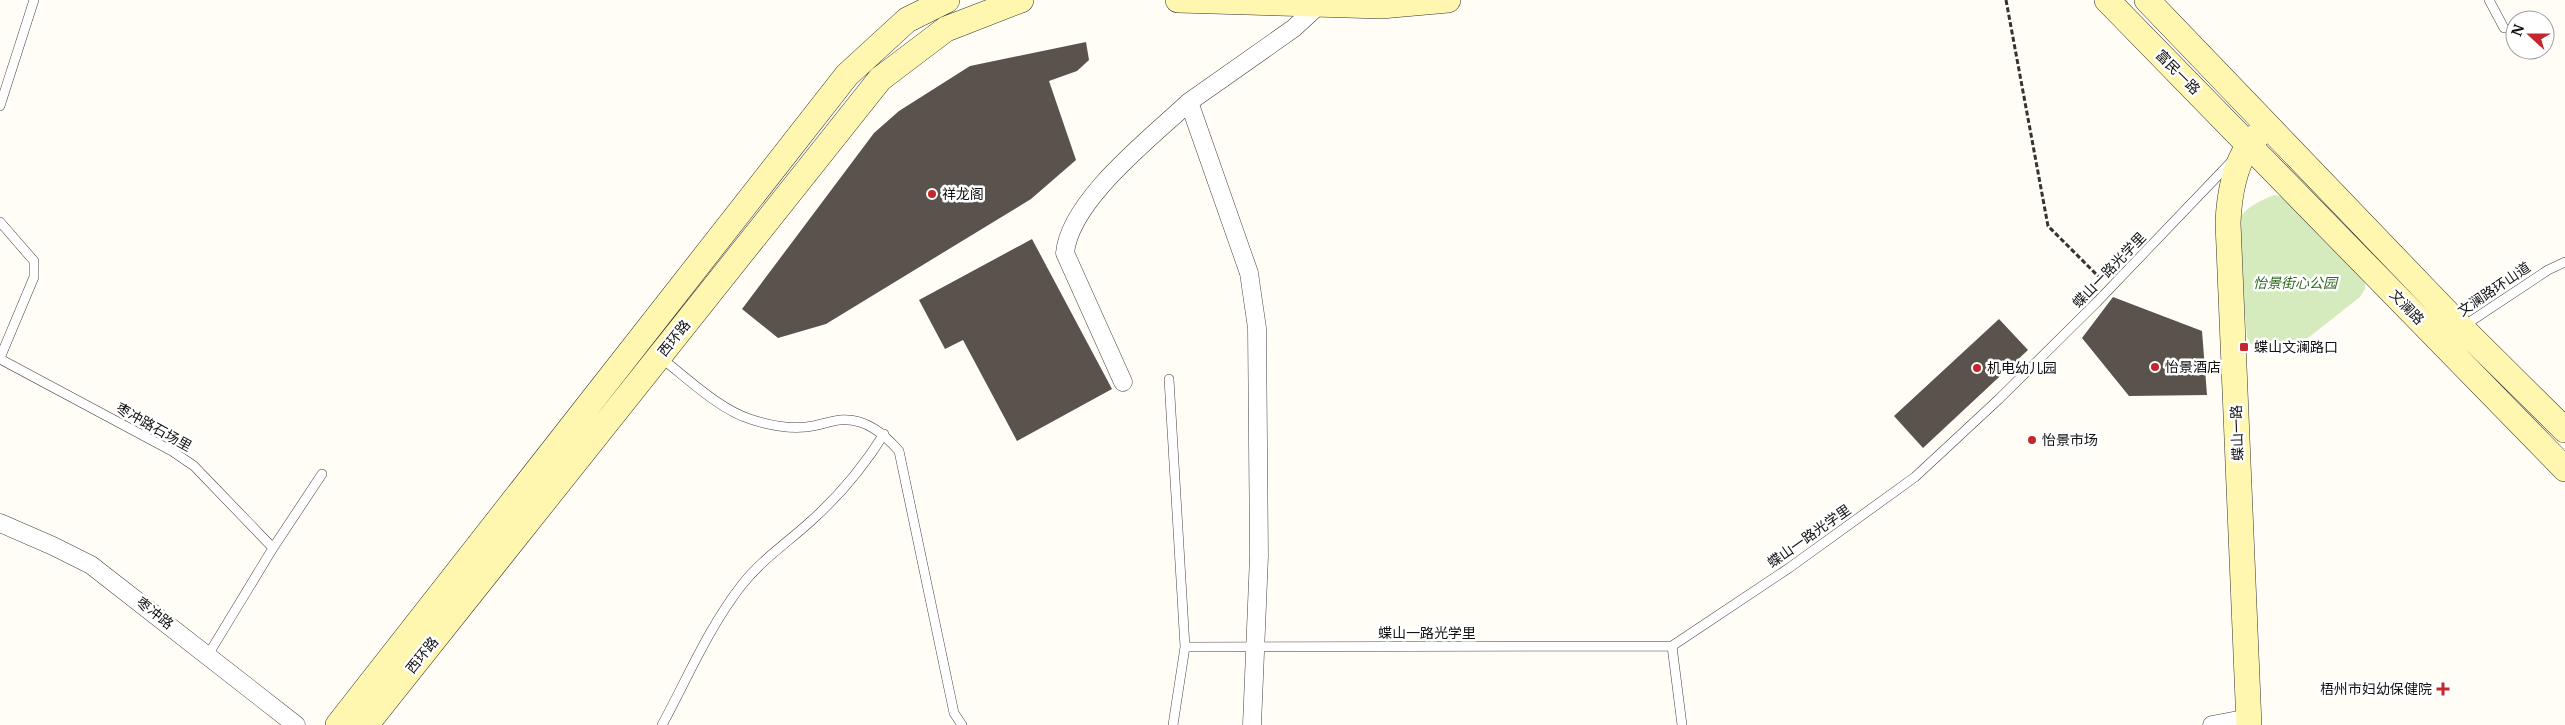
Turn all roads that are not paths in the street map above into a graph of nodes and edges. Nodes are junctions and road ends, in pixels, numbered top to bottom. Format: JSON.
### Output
{"nodes":[{"id":1,"x":34,"y":0,"type":"edge"},
{"id":2,"x":947,"y":0,"type":"edge"},
{"id":3,"x":1021,"y":0,"type":"edge"},
{"id":4,"x":1178,"y":0,"type":"edge"},
{"id":5,"x":1448,"y":0,"type":"edge"},
{"id":6,"x":2107,"y":0,"type":"edge"},
{"id":7,"x":2147,"y":0,"type":"edge"},
{"id":8,"x":2489,"y":0,"type":"edge"},
{"id":9,"x":1321,"y":2,"type":"edge"},
{"id":10,"x":2504,"y":28,"type":"dead end"},
{"id":11,"x":1189,"y":102,"type":"junction"},
{"id":12,"x":0,"y":106,"type":"edge"},
{"id":13,"x":2268,"y":127,"type":"junction"},
{"id":14,"x":2248,"y":144,"type":"junction"},
{"id":15,"x":0,"y":222,"type":"edge"},
{"id":16,"x":2565,"y":262,"type":"edge"},
{"id":17,"x":2450,"y":334,"type":"junction"},
{"id":18,"x":659,"y":357,"type":"junction"},
{"id":19,"x":0,"y":359,"type":"edge"},
{"id":20,"x":1169,"y":379,"type":"dead end"},
{"id":21,"x":1123,"y":382,"type":"dead end"},
{"id":22,"x":2565,"y":430,"type":"edge"},
{"id":23,"x":884,"y":434,"type":"junction"},
{"id":24,"x":2565,"y":469,"type":"edge"},
{"id":25,"x":322,"y":474,"type":"dead end"},
{"id":26,"x":0,"y":523,"type":"edge"},
{"id":27,"x":273,"y":548,"type":"junction"},
{"id":28,"x":1672,"y":646,"type":"junction"},
{"id":29,"x":1185,"y":647,"type":"junction"},
{"id":30,"x":1255,"y":647,"type":"junction"},
{"id":31,"x":208,"y":656,"type":"junction"},
{"id":32,"x":2249,"y":722,"type":"edge"},
{"id":33,"x":296,"y":725,"type":"edge"},
{"id":34,"x":338,"y":725,"type":"edge"},
{"id":35,"x":366,"y":725,"type":"edge"},
{"id":36,"x":662,"y":725,"type":"edge"},
{"id":37,"x":962,"y":725,"type":"edge"},
{"id":38,"x":1173,"y":725,"type":"edge"},
{"id":39,"x":1252,"y":725,"type":"edge"},
{"id":40,"x":1682,"y":725,"type":"edge"},
{"id":41,"x":2212,"y":725,"type":"edge"}],
"edges":[{"from":1,"to":12,"type":"lane"},
{"from":2,"to":34,"type":"main road","name":"西环路"},
{"from":3,"to":18,"type":"main road","name":"西环路"},
{"from":4,"to":9,"type":"main road"},
{"from":5,"to":9,"type":"main road"},
{"from":6,"to":14,"type":"main road","name":"富民一路"},
{"from":7,"to":13,"type":"main road","name":"文澜路"},
{"from":8,"to":10,"type":"lane"},
{"from":9,"to":11,"type":"street"},
{"from":11,"to":21,"type":"street"},
{"from":11,"to":30,"type":"street"},
{"from":13,"to":14,"type":"main road"},
{"from":13,"to":17,"type":"main road","name":"文澜路"},
{"from":14,"to":17,"type":"main road","name":"文澜路"},
{"from":14,"to":28,"type":"lane","name":"蝶山一路光学里"},
{"from":14,"to":32,"type":"main road","name":"蝶山一路"},
{"from":15,"to":19,"type":"lane"},
{"from":16,"to":17,"type":"lane","name":"文澜路环山道"},
{"from":17,"to":22,"type":"main road","name":"文澜路"},
{"from":17,"to":24,"type":"main road","name":"文澜路"},
{"from":18,"to":23,"type":"lane"},
{"from":18,"to":35,"type":"main road","name":"西环路"},
{"from":19,"to":27,"type":"lane","name":"枣冲路石场里"},
{"from":20,"to":29,"type":"lane"},
{"from":23,"to":36,"type":"lane"},
{"from":23,"to":37,"type":"lane"},
{"from":25,"to":27,"type":"lane"},
{"from":26,"to":31,"type":"street","name":"枣冲路"},
{"from":27,"to":31,"type":"lane"},
{"from":28,"to":30,"type":"lane","name":"蝶山一路光学里"},
{"from":28,"to":40,"type":"lane"},
{"from":29,"to":30,"type":"lane","name":"蝶山一路光学里"},
{"from":29,"to":38,"type":"lane"},
{"from":30,"to":39,"type":"street"},
{"from":31,"to":33,"type":"street","name":"枣冲路"},
{"from":32,"to":41,"type":"street"}]}
